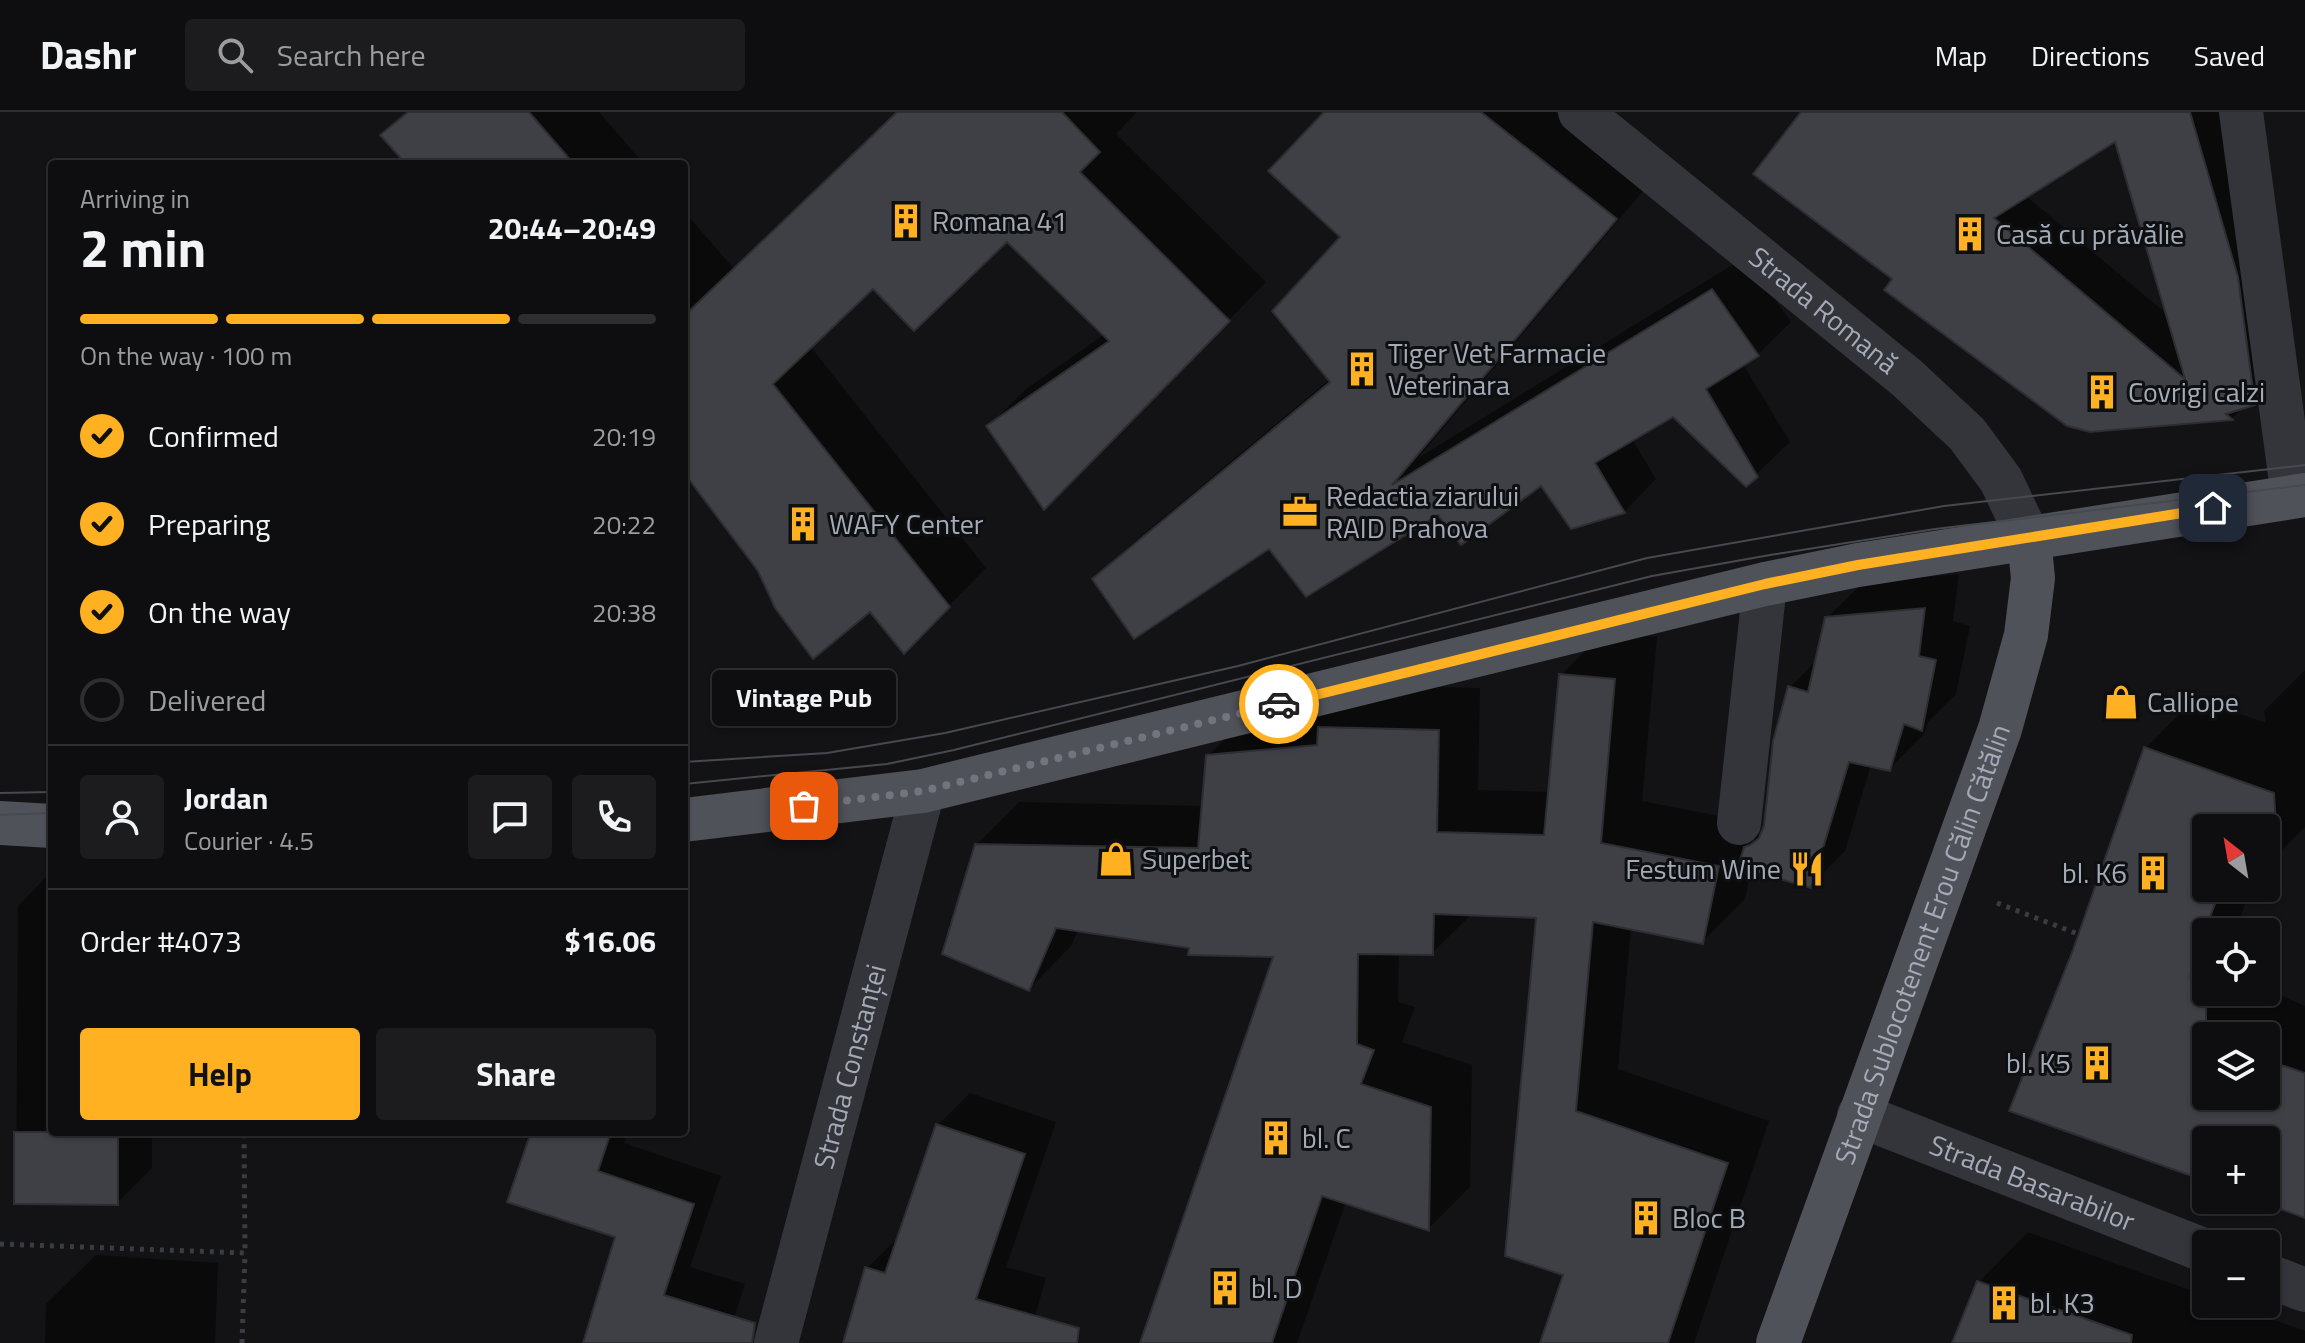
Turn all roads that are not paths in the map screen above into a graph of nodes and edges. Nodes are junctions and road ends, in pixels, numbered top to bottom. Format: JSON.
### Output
{"nodes":[{"id":1,"x":1580,"y":112,"type":"edge"},
{"id":2,"x":2241,"y":112,"type":"edge"},
{"id":3,"x":2299,"y":496,"type":"edge"},
{"id":4,"x":2029,"y":539,"type":"junction"},
{"id":5,"x":1765,"y":584,"type":"junction"},
{"id":6,"x":923,"y":791,"type":"junction"},
{"id":7,"x":688,"y":820,"type":"edge"},
{"id":8,"x":0,"y":823,"type":"edge"},
{"id":9,"x":1739,"y":823,"type":"dead end"},
{"id":10,"x":48,"y":826,"type":"edge"},
{"id":11,"x":1859,"y":1115,"type":"junction"},
{"id":12,"x":2192,"y":1246,"type":"edge"},
{"id":13,"x":2280,"y":1280,"type":"edge"},
{"id":14,"x":2305,"y":1290,"type":"edge"},
{"id":15,"x":776,"y":1343,"type":"edge"},
{"id":16,"x":1778,"y":1343,"type":"edge"}],
"edges":[{"from":1,"to":4,"type":"street","name":"Strada Romană"},
{"from":2,"to":3,"type":"street"},
{"from":3,"to":4,"type":"main road"},
{"from":4,"to":5,"type":"main road"},
{"from":4,"to":11,"type":"main road","name":"Strada Sublocotenent Erou Călin Cătălin"},
{"from":5,"to":6,"type":"main road"},
{"from":5,"to":9,"type":"street"},
{"from":6,"to":7,"type":"main road"},
{"from":6,"to":15,"type":"street","name":"Strada Constanței"},
{"from":8,"to":10,"type":"main road"},
{"from":11,"to":12,"type":"street","name":"Strada Basarabilor"},
{"from":11,"to":16,"type":"main road","name":"Strada Sublocotenent Erou Călin Cătălin"},
{"from":13,"to":14,"type":"street"}]}
